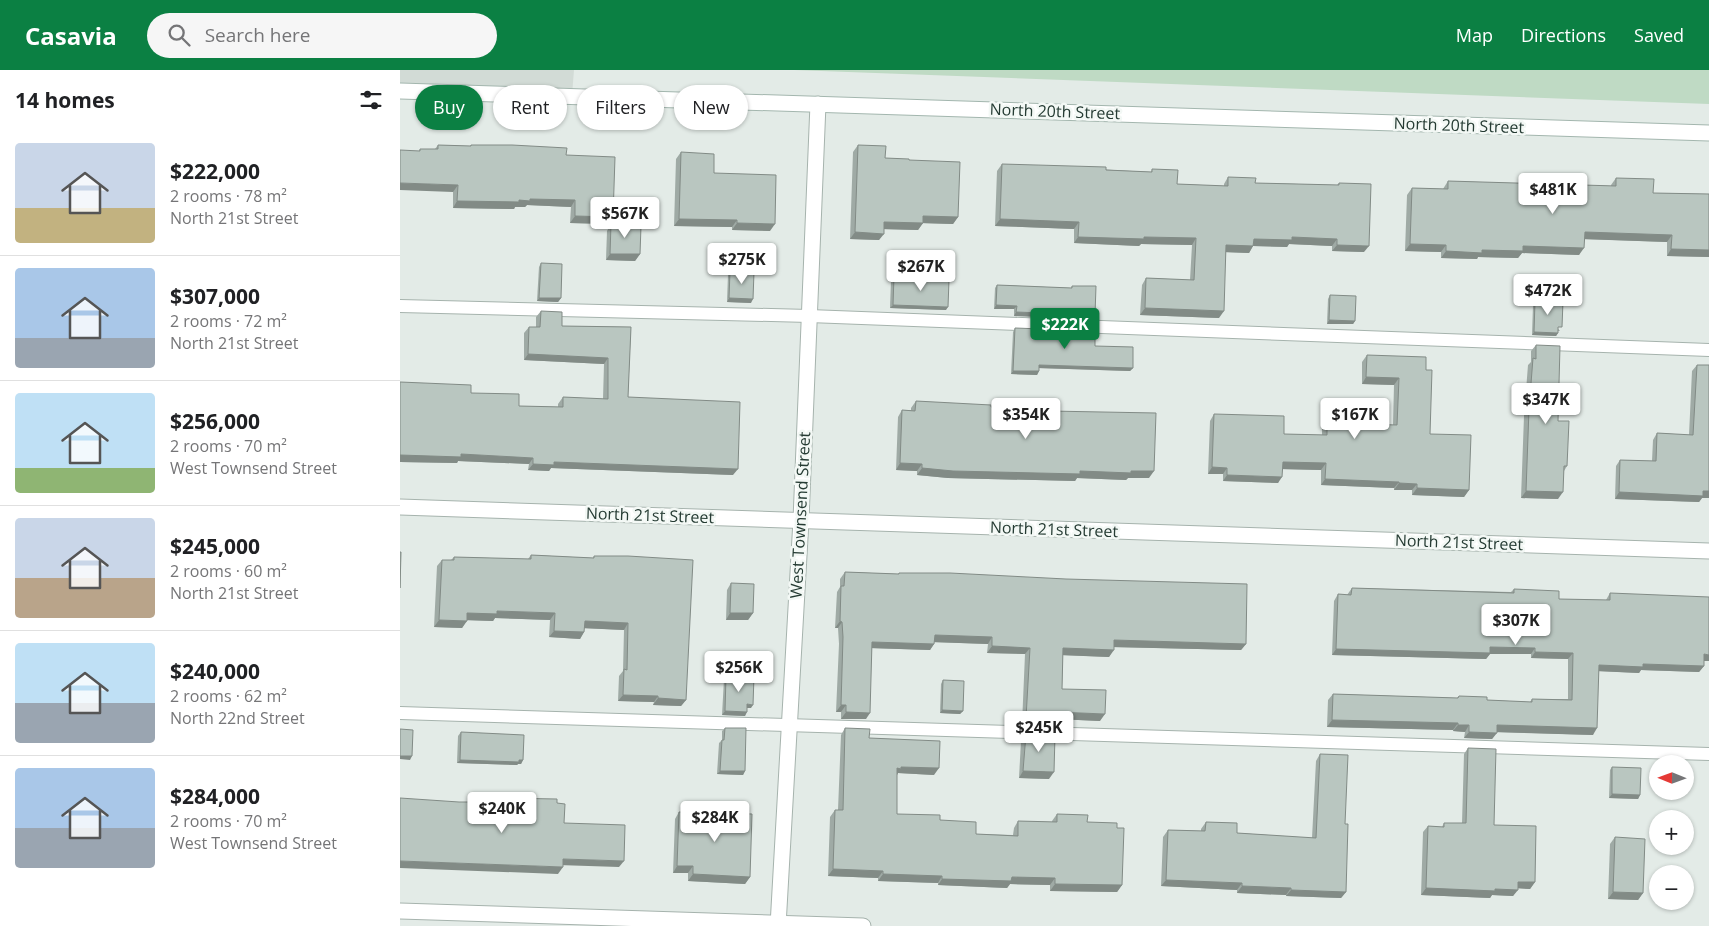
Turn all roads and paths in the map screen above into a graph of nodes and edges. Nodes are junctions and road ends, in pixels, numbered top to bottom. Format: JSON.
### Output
{"nodes":[{"id":1,"x":400,"y":91,"type":"edge"},
{"id":2,"x":818,"y":104,"type":"junction"},
{"id":3,"x":1709,"y":133,"type":"edge"},
{"id":4,"x":400,"y":306,"type":"edge"},
{"id":5,"x":809,"y":316,"type":"junction"},
{"id":6,"x":1709,"y":350,"type":"edge"},
{"id":7,"x":400,"y":507,"type":"edge"},
{"id":8,"x":801,"y":520,"type":"junction"},
{"id":9,"x":1709,"y":550,"type":"edge"},
{"id":10,"x":400,"y":713,"type":"edge"},
{"id":11,"x":789,"y":725,"type":"junction"},
{"id":12,"x":1709,"y":754,"type":"edge"},
{"id":13,"x":400,"y":910,"type":"edge"},
{"id":14,"x":778,"y":925,"type":"edge"},
{"id":15,"x":863,"y":926,"type":"edge"}],
"edges":[{"from":1,"to":2,"type":"street","name":"North 20th Street"},
{"from":2,"to":3,"type":"street","name":"North 20th Street"},
{"from":2,"to":5,"type":"street","name":"West Townsend Street"},
{"from":4,"to":5,"type":"lane"},
{"from":5,"to":6,"type":"lane"},
{"from":5,"to":8,"type":"street","name":"West Townsend Street"},
{"from":7,"to":8,"type":"street","name":"North 21st Street"},
{"from":8,"to":9,"type":"street","name":"North 21st Street"},
{"from":8,"to":11,"type":"street","name":"West Townsend Street"},
{"from":10,"to":11,"type":"lane"},
{"from":11,"to":12,"type":"lane"},
{"from":11,"to":14,"type":"street","name":"West Townsend Street"},
{"from":13,"to":14,"type":"street"},
{"from":14,"to":15,"type":"street"}]}
